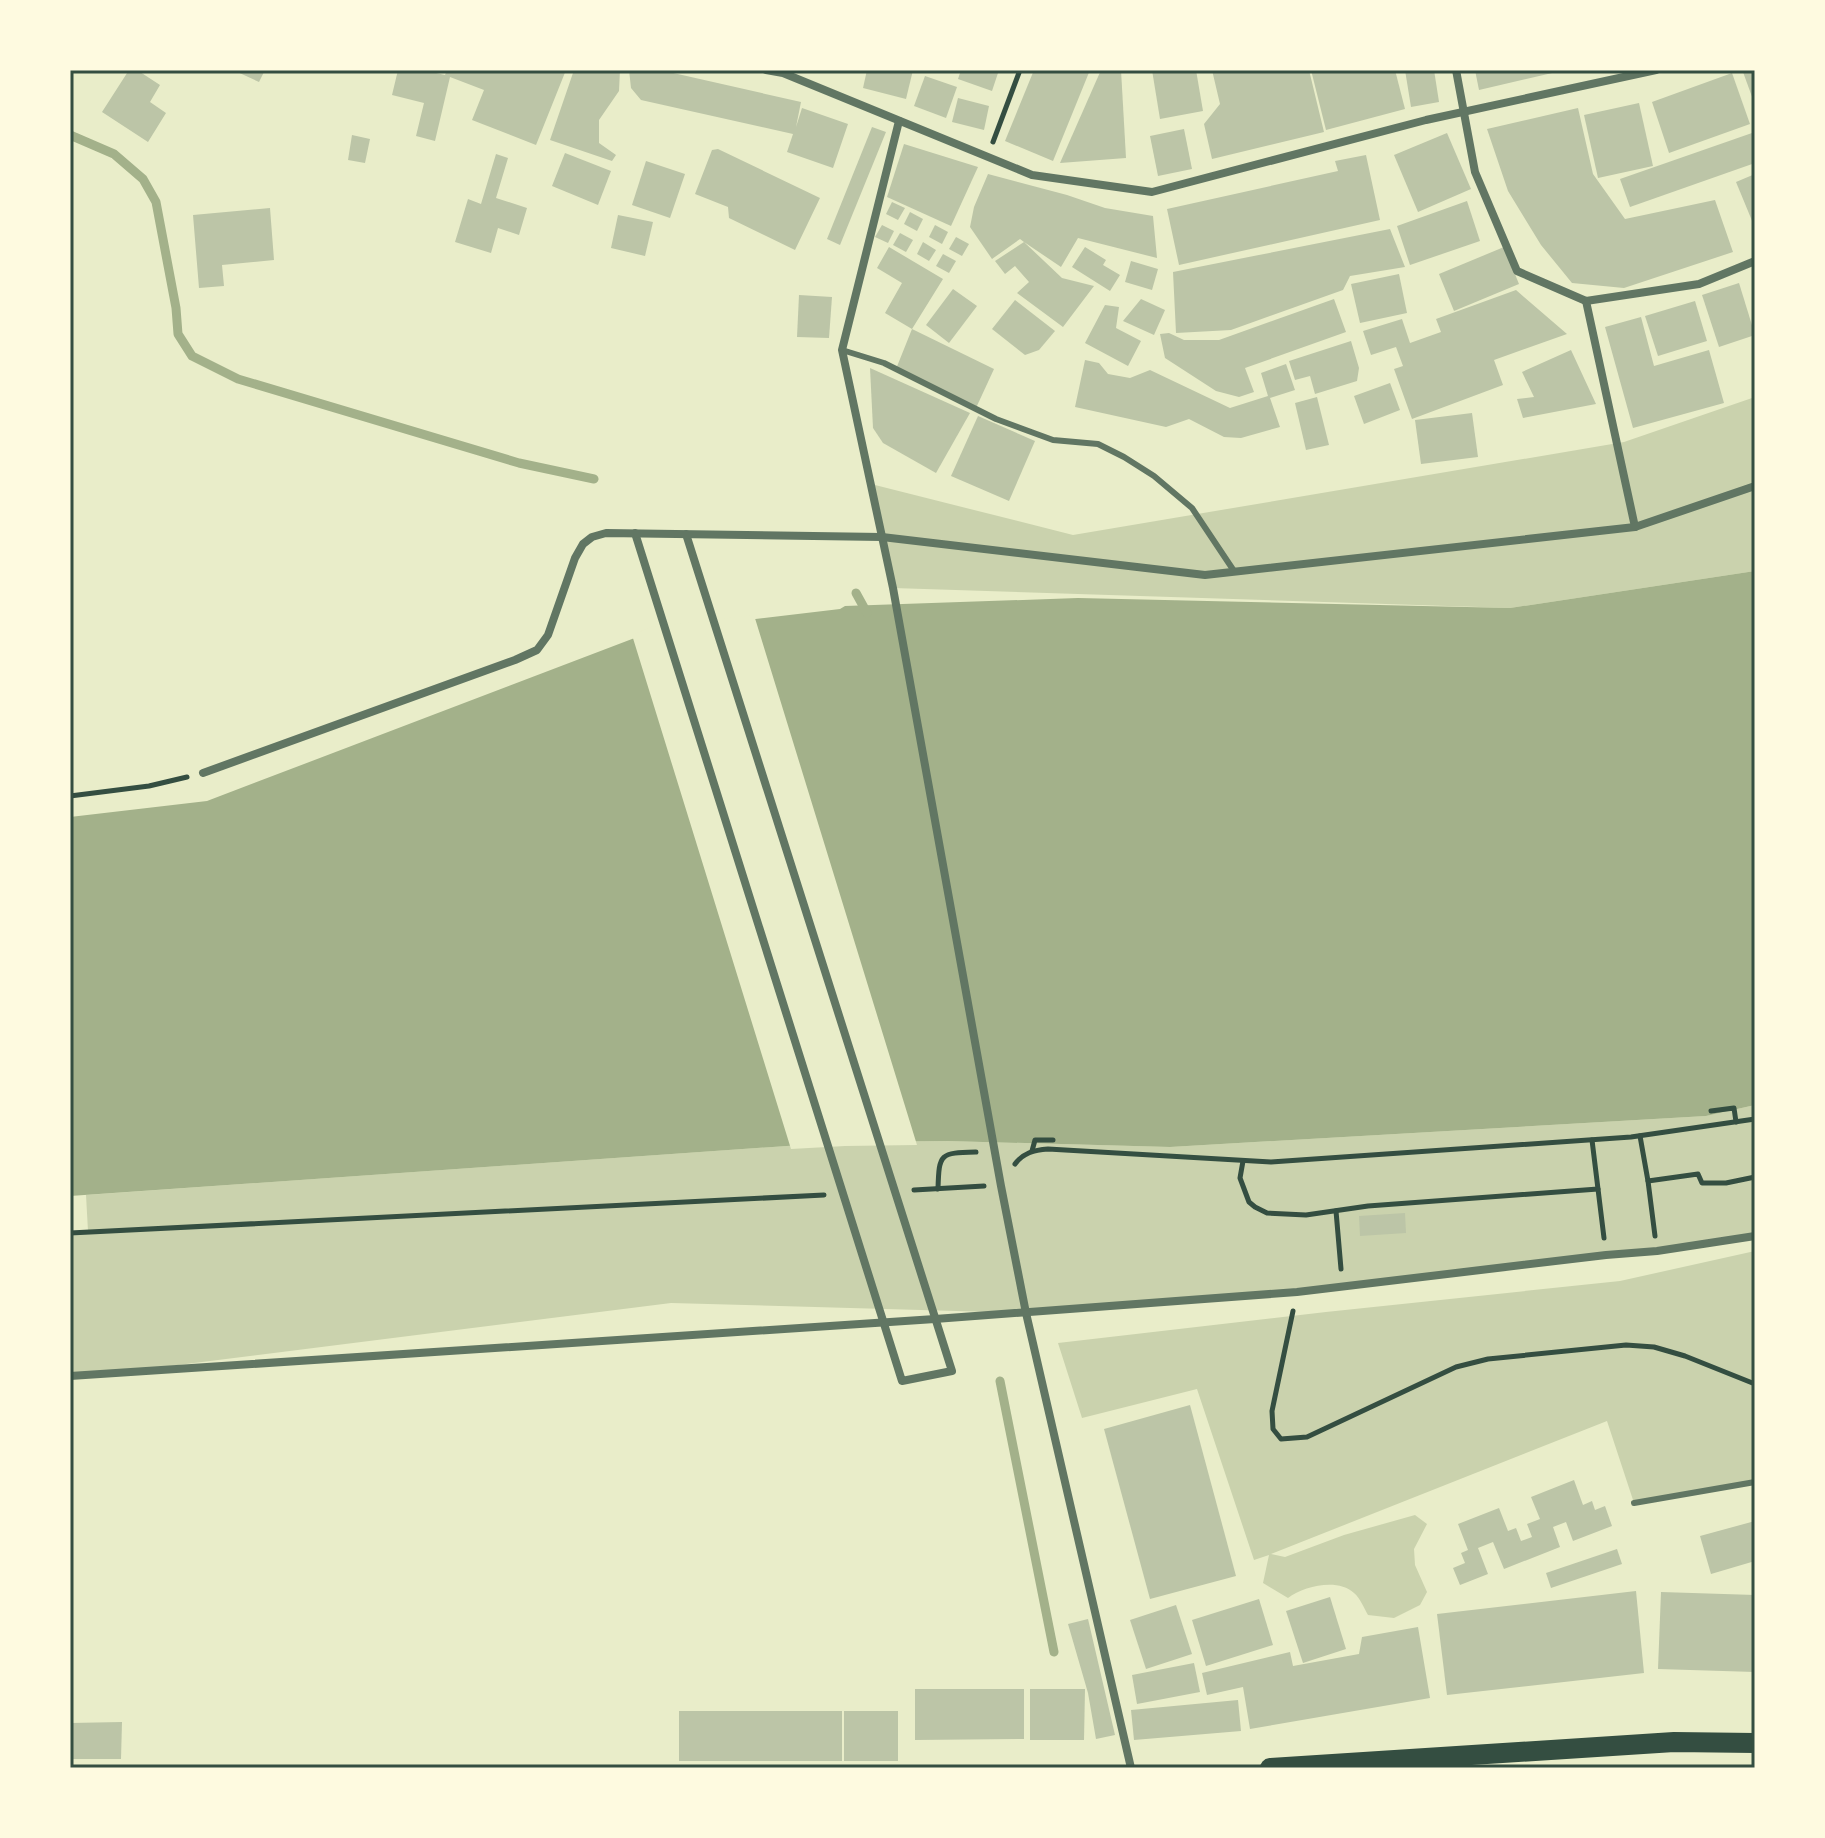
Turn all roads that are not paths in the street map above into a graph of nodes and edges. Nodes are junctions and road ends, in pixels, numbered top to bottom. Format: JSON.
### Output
{"nodes":[{"id":1,"x":766,"y":70,"type":"edge"},
{"id":2,"x":1456,"y":70,"type":"edge"},
{"id":3,"x":1656,"y":70,"type":"edge"},
{"id":4,"x":784,"y":72,"type":"edge"},
{"id":5,"x":1465,"y":112,"type":"junction"},
{"id":6,"x":899,"y":121,"type":"junction"},
{"id":7,"x":1755,"y":261,"type":"edge"},
{"id":8,"x":1586,"y":301,"type":"junction"},
{"id":9,"x":842,"y":350,"type":"junction"},
{"id":10,"x":1755,"y":486,"type":"edge"},
{"id":11,"x":1635,"y":527,"type":"junction"},
{"id":12,"x":635,"y":533,"type":"junction"},
{"id":13,"x":686,"y":534,"type":"junction"},
{"id":14,"x":882,"y":537,"type":"junction"},
{"id":15,"x":1234,"y":571,"type":"junction"},
{"id":16,"x":203,"y":773,"type":"road end"},
{"id":17,"x":1755,"y":1236,"type":"edge"},
{"id":18,"x":1026,"y":1313,"type":"junction"},
{"id":19,"x":935,"y":1319,"type":"junction"},
{"id":20,"x":884,"y":1323,"type":"junction"},
{"id":21,"x":70,"y":1376,"type":"edge"},
{"id":22,"x":1755,"y":1482,"type":"edge"},
{"id":23,"x":1634,"y":1503,"type":"dead end"},
{"id":24,"x":1755,"y":1743,"type":"edge"},
{"id":25,"x":1322,"y":1766,"type":"edge"},
{"id":26,"x":1131,"y":1768,"type":"edge"},
{"id":27,"x":1270,"y":1768,"type":"edge"}],
"edges":[{"from":1,"to":4,"type":"street"},
{"from":2,"to":5,"type":"street"},
{"from":3,"to":5,"type":"street"},
{"from":4,"to":6,"type":"street"},
{"from":5,"to":6,"type":"street"},
{"from":5,"to":8,"type":"street"},
{"from":6,"to":9,"type":"street"},
{"from":7,"to":8,"type":"street"},
{"from":8,"to":11,"type":"street"},
{"from":9,"to":14,"type":"street"},
{"from":9,"to":15,"type":"lane"},
{"from":10,"to":11,"type":"street"},
{"from":11,"to":15,"type":"street"},
{"from":12,"to":13,"type":"street"},
{"from":12,"to":16,"type":"street"},
{"from":12,"to":20,"type":"street"},
{"from":13,"to":14,"type":"street"},
{"from":13,"to":19,"type":"street"},
{"from":14,"to":15,"type":"street"},
{"from":14,"to":18,"type":"street"},
{"from":17,"to":18,"type":"street"},
{"from":18,"to":19,"type":"street"},
{"from":18,"to":26,"type":"street"},
{"from":19,"to":20,"type":"street"},
{"from":19,"to":20,"type":"street"},
{"from":20,"to":21,"type":"street"},
{"from":22,"to":23,"type":"lane"},
{"from":24,"to":25,"type":"main road"},
{"from":25,"to":27,"type":"main road"}]}
